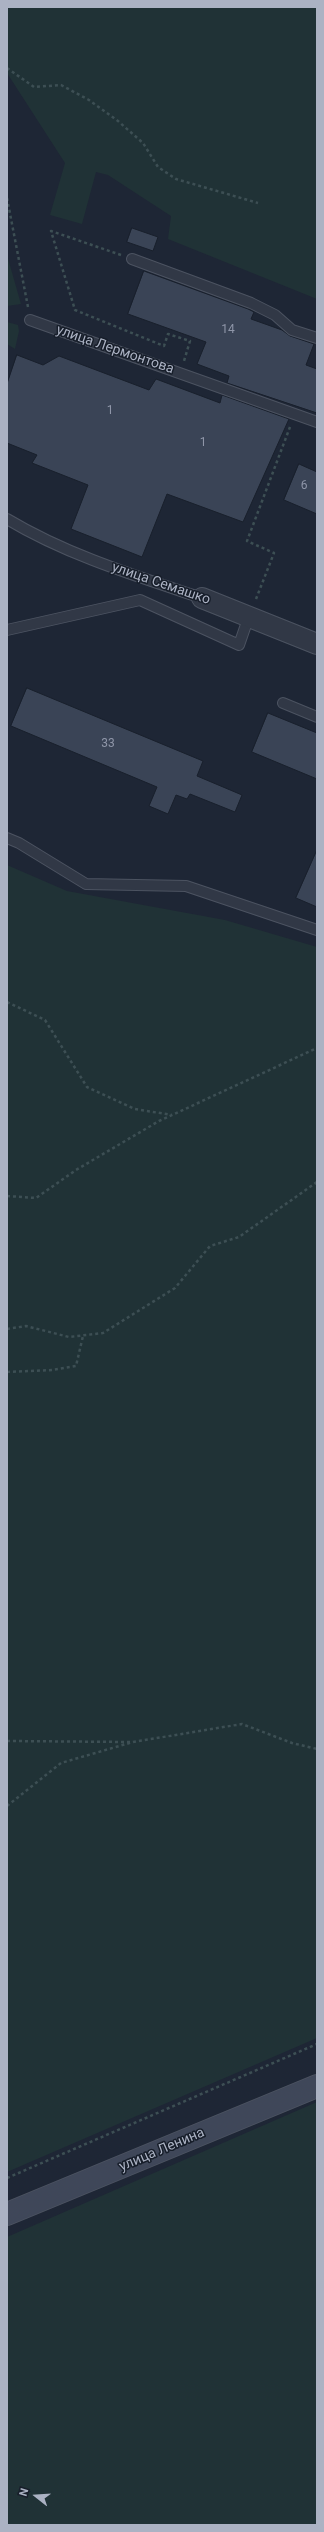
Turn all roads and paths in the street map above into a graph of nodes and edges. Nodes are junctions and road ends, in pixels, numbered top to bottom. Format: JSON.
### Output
{"nodes":[{"id":1,"x":7,"y":68,"type":"edge"},
{"id":2,"x":7,"y":198,"type":"edge"},
{"id":3,"x":258,"y":203,"type":"dead end"},
{"id":4,"x":132,"y":259,"type":"joint"},
{"id":5,"x":30,"y":320,"type":"joint"},
{"id":6,"x":317,"y":338,"type":"edge"},
{"id":7,"x":184,"y":359,"type":"dead end"},
{"id":8,"x":295,"y":413,"type":"junction"},
{"id":9,"x":317,"y":422,"type":"edge"},
{"id":10,"x":7,"y":519,"type":"edge"},
{"id":11,"x":202,"y":598,"type":"joint"},
{"id":12,"x":249,"y":616,"type":"junction"},
{"id":13,"x":7,"y":630,"type":"edge"},
{"id":14,"x":317,"y":644,"type":"edge"},
{"id":15,"x":283,"y":703,"type":"dead end"},
{"id":16,"x":317,"y":716,"type":"edge"},
{"id":17,"x":7,"y":838,"type":"edge"},
{"id":18,"x":317,"y":930,"type":"edge"},
{"id":19,"x":7,"y":1002,"type":"edge"},
{"id":20,"x":317,"y":1048,"type":"edge"},
{"id":21,"x":173,"y":1115,"type":"junction"},
{"id":22,"x":317,"y":1182,"type":"edge"},
{"id":23,"x":7,"y":1196,"type":"edge"},
{"id":24,"x":7,"y":1329,"type":"edge"},
{"id":25,"x":83,"y":1336,"type":"junction"},
{"id":26,"x":7,"y":1372,"type":"edge"},
{"id":27,"x":7,"y":1741,"type":"edge"},
{"id":28,"x":133,"y":1742,"type":"junction"},
{"id":29,"x":317,"y":1749,"type":"edge"},
{"id":30,"x":7,"y":1806,"type":"edge"},
{"id":31,"x":317,"y":2044,"type":"edge"},
{"id":32,"x":317,"y":2086,"type":"edge"},
{"id":33,"x":7,"y":2178,"type":"edge"},
{"id":34,"x":7,"y":2214,"type":"edge"}],
"edges":[{"from":1,"to":3,"type":"path"},
{"from":2,"to":5,"type":"path"},
{"from":4,"to":6,"type":"lane"},
{"from":4,"to":7,"type":"path"},
{"from":5,"to":8,"type":"lane","name":"улица Лермонтова"},
{"from":8,"to":9,"type":"lane","name":"улица Лермонтова"},
{"from":8,"to":12,"type":"path"},
{"from":10,"to":11,"type":"lane","name":"улица Семашко"},
{"from":11,"to":12,"type":"street","name":"улица Семашко"},
{"from":12,"to":13,"type":"lane"},
{"from":12,"to":14,"type":"street","name":"улица Семашко"},
{"from":15,"to":16,"type":"lane"},
{"from":17,"to":18,"type":"lane"},
{"from":19,"to":21,"type":"path"},
{"from":20,"to":21,"type":"path"},
{"from":21,"to":23,"type":"path"},
{"from":22,"to":25,"type":"path"},
{"from":24,"to":25,"type":"path"},
{"from":25,"to":26,"type":"path"},
{"from":27,"to":28,"type":"path"},
{"from":28,"to":29,"type":"path"},
{"from":28,"to":30,"type":"path"},
{"from":31,"to":33,"type":"path"},
{"from":32,"to":34,"type":"main road","name":"улица Ленина"}]}
